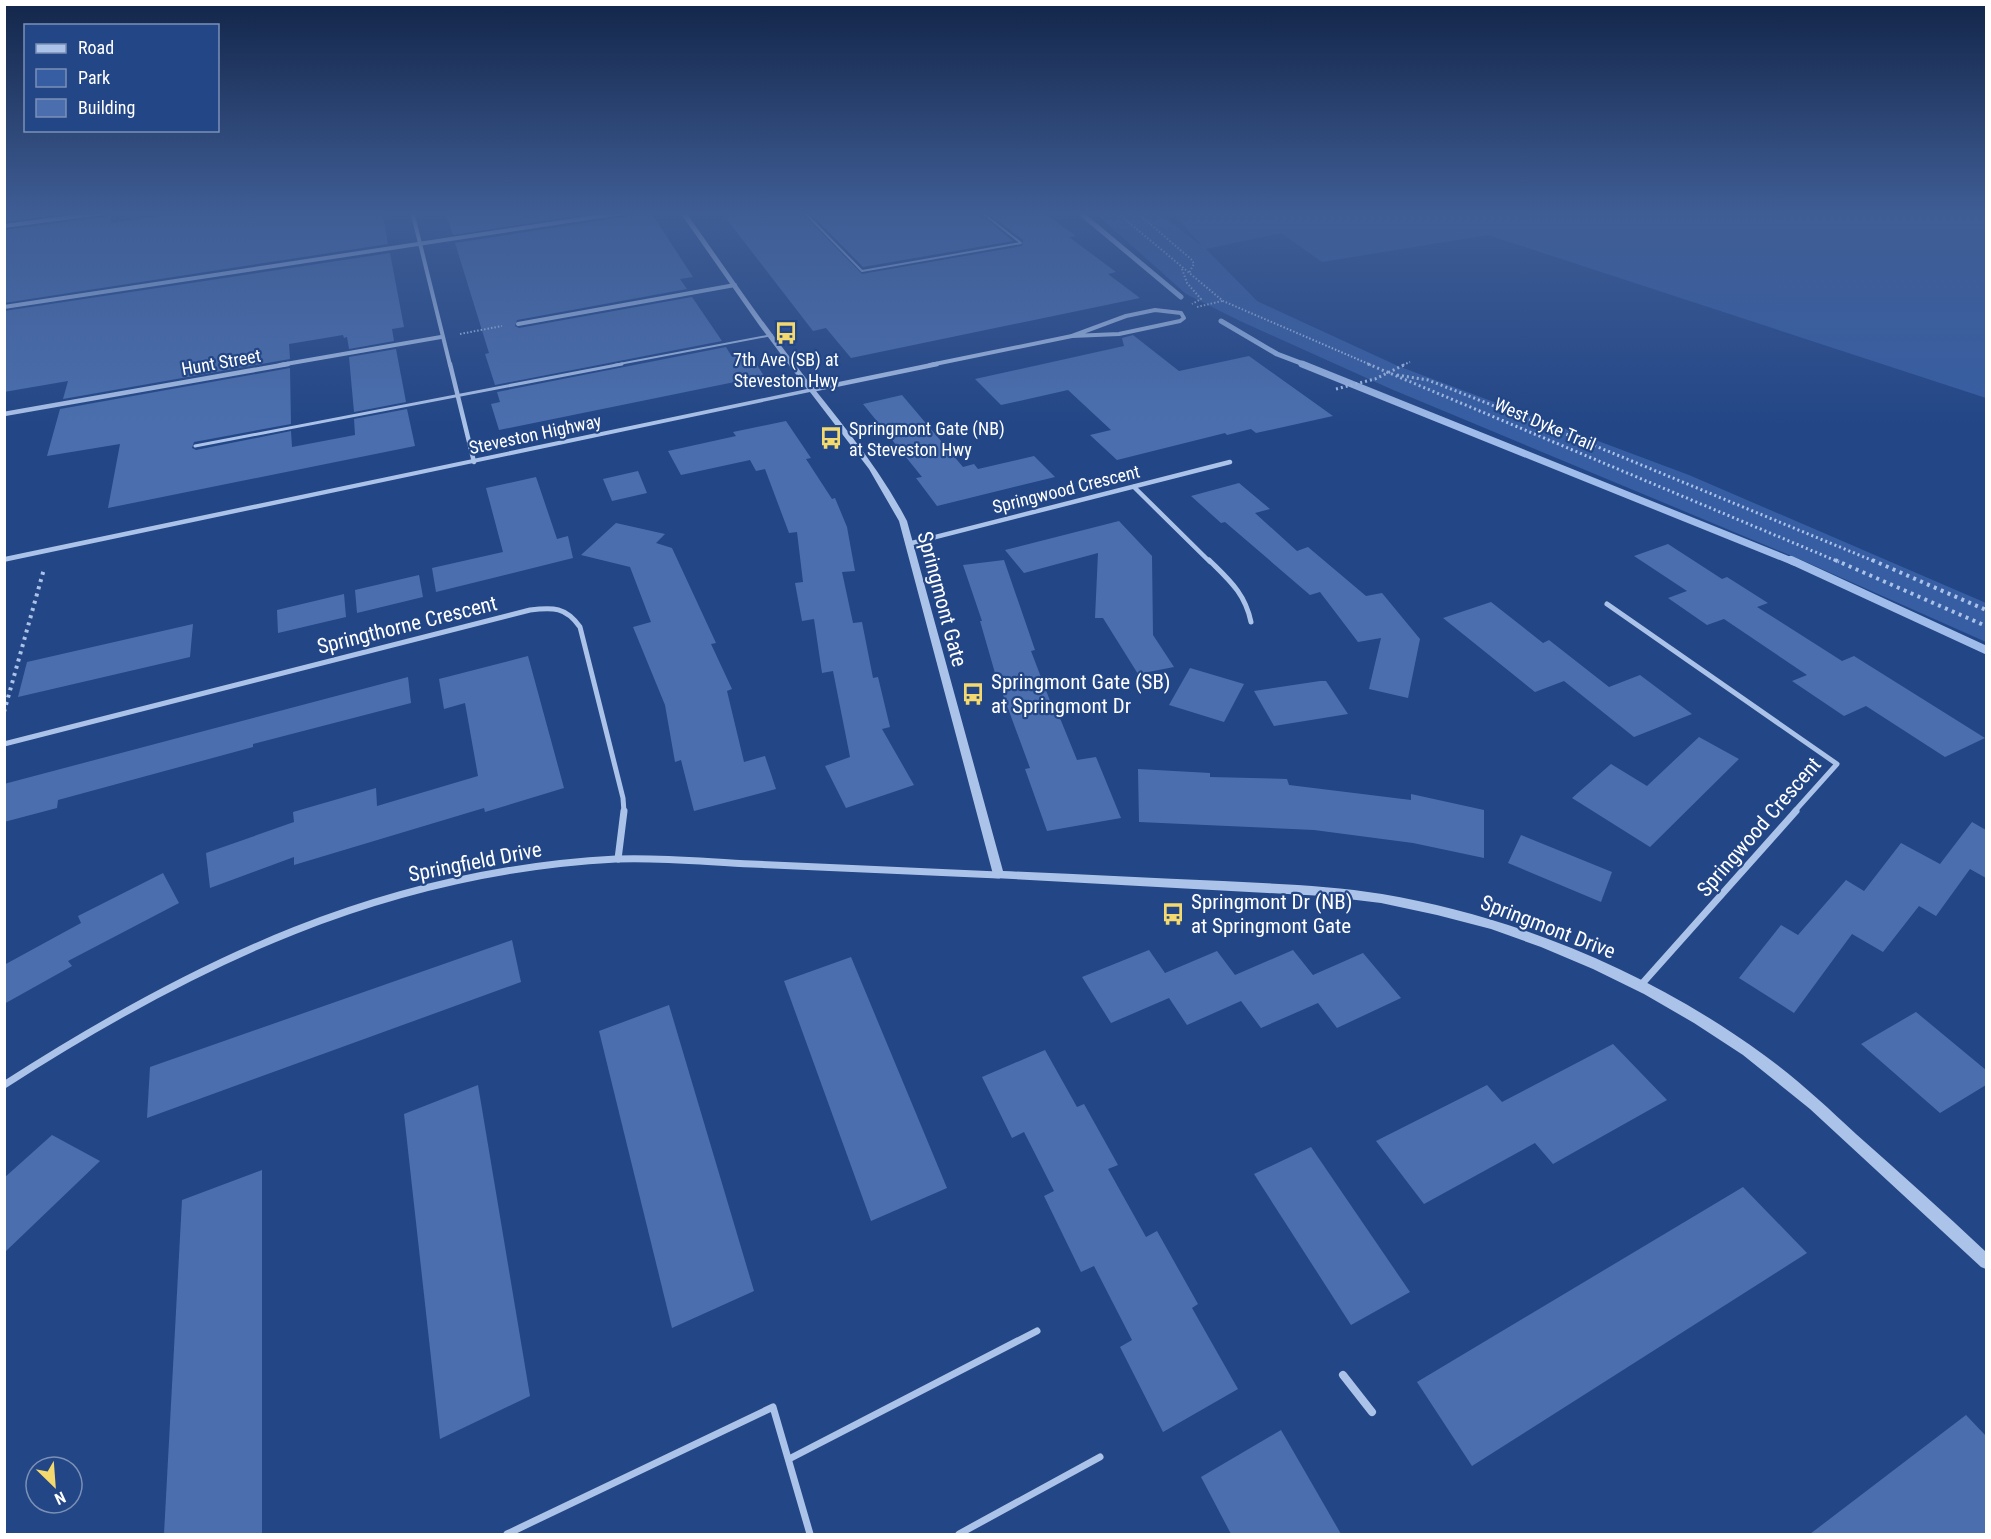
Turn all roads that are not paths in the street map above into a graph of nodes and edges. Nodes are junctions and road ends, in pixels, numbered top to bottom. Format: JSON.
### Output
{"nodes":[{"id":1,"x":164,"y":283,"type":"edge"},
{"id":2,"x":429,"y":283,"type":"edge"},
{"id":3,"x":735,"y":285,"type":"joint"},
{"id":4,"x":4,"y":307,"type":"edge"},
{"id":5,"x":518,"y":324,"type":"road end"},
{"id":6,"x":772,"y":335,"type":"junction"},
{"id":7,"x":1072,"y":336,"type":"junction"},
{"id":8,"x":441,"y":337,"type":"junction"},
{"id":9,"x":811,"y":390,"type":"junction"},
{"id":10,"x":458,"y":397,"type":"junction"},
{"id":11,"x":4,"y":414,"type":"edge"},
{"id":12,"x":195,"y":446,"type":"dead end"},
{"id":13,"x":474,"y":462,"type":"junction"},
{"id":14,"x":1230,"y":462,"type":"dead end"},
{"id":15,"x":1134,"y":487,"type":"junction"},
{"id":16,"x":908,"y":544,"type":"junction"},
{"id":17,"x":4,"y":560,"type":"edge"},
{"id":18,"x":1607,"y":604,"type":"dead end"},
{"id":19,"x":1251,"y":622,"type":"dead end"},
{"id":20,"x":4,"y":744,"type":"edge"},
{"id":21,"x":618,"y":858,"type":"junction"},
{"id":22,"x":998,"y":875,"type":"junction"},
{"id":23,"x":1640,"y":986,"type":"junction"},
{"id":24,"x":4,"y":1085,"type":"edge"},
{"id":25,"x":1986,"y":1262,"type":"edge"},
{"id":26,"x":1037,"y":1331,"type":"dead end"},
{"id":27,"x":1343,"y":1375,"type":"dead end"},
{"id":28,"x":1372,"y":1412,"type":"dead end"},
{"id":29,"x":1100,"y":1457,"type":"dead end"},
{"id":30,"x":789,"y":1459,"type":"junction"},
{"id":31,"x":507,"y":1534,"type":"edge"},
{"id":32,"x":810,"y":1534,"type":"edge"},
{"id":33,"x":959,"y":1534,"type":"edge"}],
"edges":[{"from":1,"to":4,"type":"street"},
{"from":2,"to":8,"type":"street"},
{"from":3,"to":5,"type":"street"},
{"from":3,"to":6,"type":"street","name":"Springmont Gate"},
{"from":6,"to":9,"type":"street","name":"Springmont Gate"},
{"from":6,"to":10,"type":"lane"},
{"from":7,"to":7,"type":"street","name":"Steveston Highway"},
{"from":7,"to":9,"type":"street","name":"Steveston Highway"},
{"from":8,"to":10,"type":"street"},
{"from":8,"to":11,"type":"street","name":"Hunt Street"},
{"from":9,"to":13,"type":"street","name":"Steveston Highway"},
{"from":9,"to":16,"type":"street","name":"Springmont Gate"},
{"from":10,"to":12,"type":"lane"},
{"from":10,"to":13,"type":"street"},
{"from":13,"to":17,"type":"street","name":"Steveston Highway"},
{"from":14,"to":15,"type":"street","name":"Springwood Crescent"},
{"from":15,"to":16,"type":"street","name":"Springwood Crescent"},
{"from":15,"to":19,"type":"street"},
{"from":16,"to":22,"type":"street","name":"Springmont Gate"},
{"from":18,"to":23,"type":"street","name":"Springwood Crescent"},
{"from":20,"to":21,"type":"street","name":"Springthorne Crescent"},
{"from":21,"to":22,"type":"street","name":"Springfield Drive"},
{"from":21,"to":24,"type":"street","name":"Springfield Drive"},
{"from":22,"to":23,"type":"street","name":"Springmont Drive"},
{"from":23,"to":25,"type":"street","name":"Springmont Drive"},
{"from":26,"to":30,"type":"lane"},
{"from":27,"to":28,"type":"street"},
{"from":29,"to":33,"type":"lane"},
{"from":30,"to":31,"type":"lane"},
{"from":30,"to":32,"type":"lane"}]}
